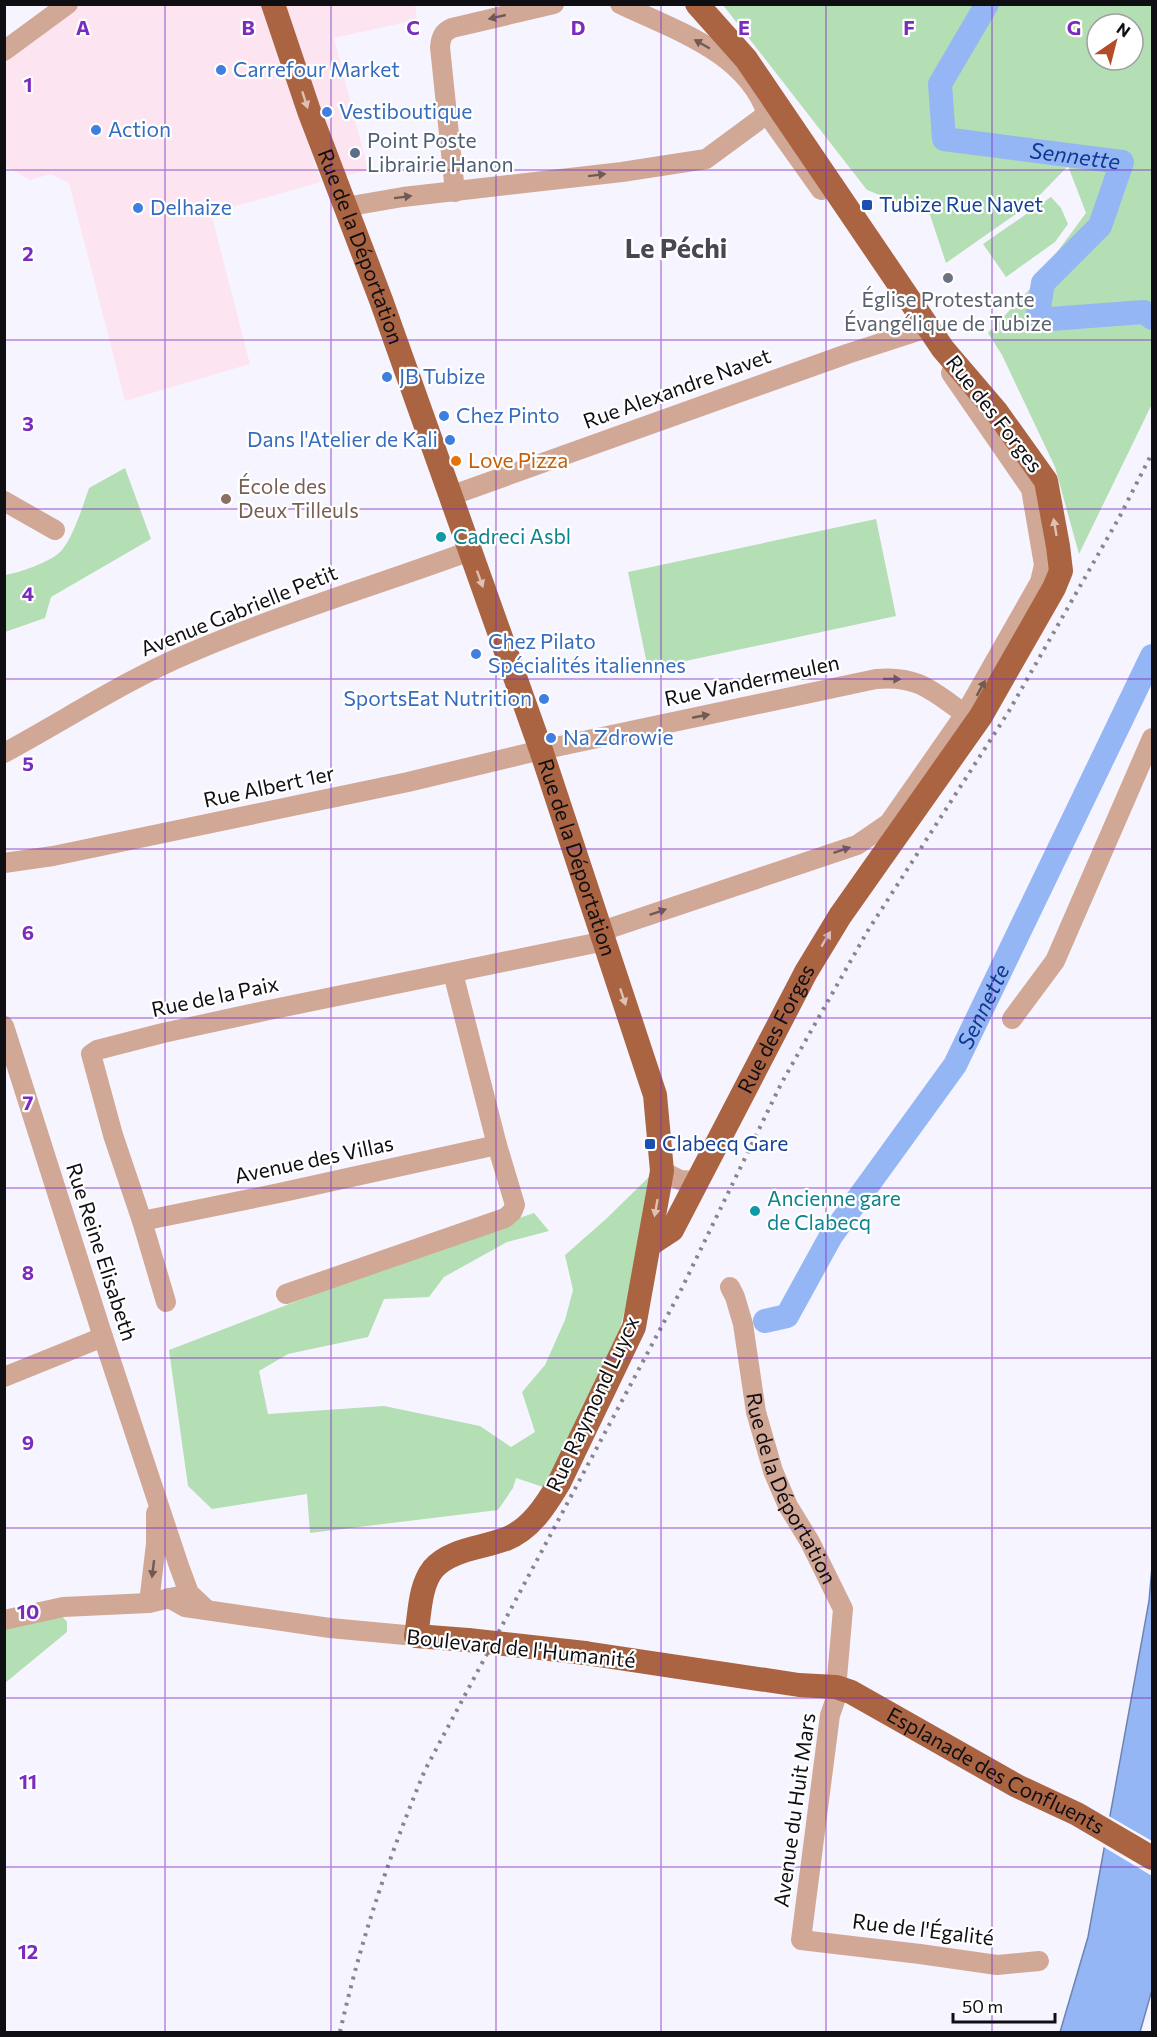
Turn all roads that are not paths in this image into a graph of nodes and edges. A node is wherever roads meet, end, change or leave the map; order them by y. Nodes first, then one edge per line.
1 (68, 4) edge
2 (273, 4) edge
3 (554, 4) edge
4 (620, 4) edge
5 (697, 4) edge
6 (4, 51) edge
7 (747, 70) junction
8 (767, 114) junction
9 (455, 192) junction
10 (345, 207) junction
11 (921, 330) junction
12 (450, 496) junction
13 (4, 501) edge
14 (55, 530) dead end
15 (470, 551) junction
16 (965, 714) junction
17 (1152, 738) edge
18 (541, 750) junction
19 (4, 753) edge
20 (889, 824) junction
21 (887, 850) junction
22 (4, 863) edge
23 (604, 936) junction
24 (453, 973) junction
25 (1012, 1019) dead end
26 (4, 1026) edge
27 (496, 1145) junction
28 (662, 1171) junction
29 (698, 1181) junction
30 (142, 1221) junction
31 (649, 1245) junction
32 (730, 1287) dead end
33 (286, 1294) dead end
34 (166, 1302) dead end
35 (103, 1338) junction
36 (4, 1377) edge
37 (156, 1492) junction
38 (189, 1593) junction
39 (169, 1598) junction
40 (149, 1603) junction
41 (206, 1610) junction
42 (4, 1620) edge
43 (416, 1636) junction
44 (836, 1687) junction
45 (1152, 1858) edge
46 (801, 1940) joint
47 (1039, 1960) dead end

1 - 6 street
2 -> 10 main road, Rue de la Déportation
3 -> 9 street
7 -> 4 street, Rue des Forges
5 - 7 main road, Rue des Forges
7 - 8 street, Rue des Forges
21 -> 7 main road, Rue des Forges
9 -> 8 street
8 - 11 street, Rue des Forges
10 -> 9 street
10 - 12 main road, Rue de la Déportation
11 - 12 street, Rue Alexandre Navet
16 -> 11 street, Rue des Forges
12 - 15 main road, Rue de la Déportation
13 - 14 street
15 -> 18 main road, Rue de la Déportation
15 - 19 street, Avenue Gabrielle Petit
18 -> 16 street, Rue Vandermeulen
16 - 20 street, Rue des Forges
17 - 25 street
18 - 22 street, Rue Albert 1er
18 - 23 main road, Rue de la Déportation
20 - 21 street
23 -> 20 street, Rue des Forges
29 -> 21 main road, Rue des Forges
23 - 24 street, Rue de la Paix
23 -> 28 main road, Rue de la Déportation
24 - 27 street
24 - 30 street, Rue de la Paix
26 - 35 street, Rue Reine Elisabeth
27 - 30 street, Avenue des Villas
27 - 33 street
28 - 29 street
28 -> 31 main road, Rue Raymond Luycx
29 - 31 main road, Rue des Forges
30 - 34 street, Rue de la Paix
31 - 43 main road, Rue Raymond Luycx
32 - 44 street, Rue de la Déportation
35 - 36 street
35 - 37 street, Rue Reine Elisabeth
37 - 38 street, Rue Reine Elisabeth
37 -> 40 street, Rue Reine Elisabeth
38 - 39 street
38 - 41 street
39 - 40 street
39 - 41 street, Boulevard de l'Humanité
40 - 42 street
41 - 43 street, Boulevard de l'Humanité
43 - 44 main road, Boulevard de l'Humanité, bridge
44 - 45 main road, Esplanade des Confluents
44 - 46 street, Avenue du Huit Mars
46 - 47 street, Rue de l'Égalité

